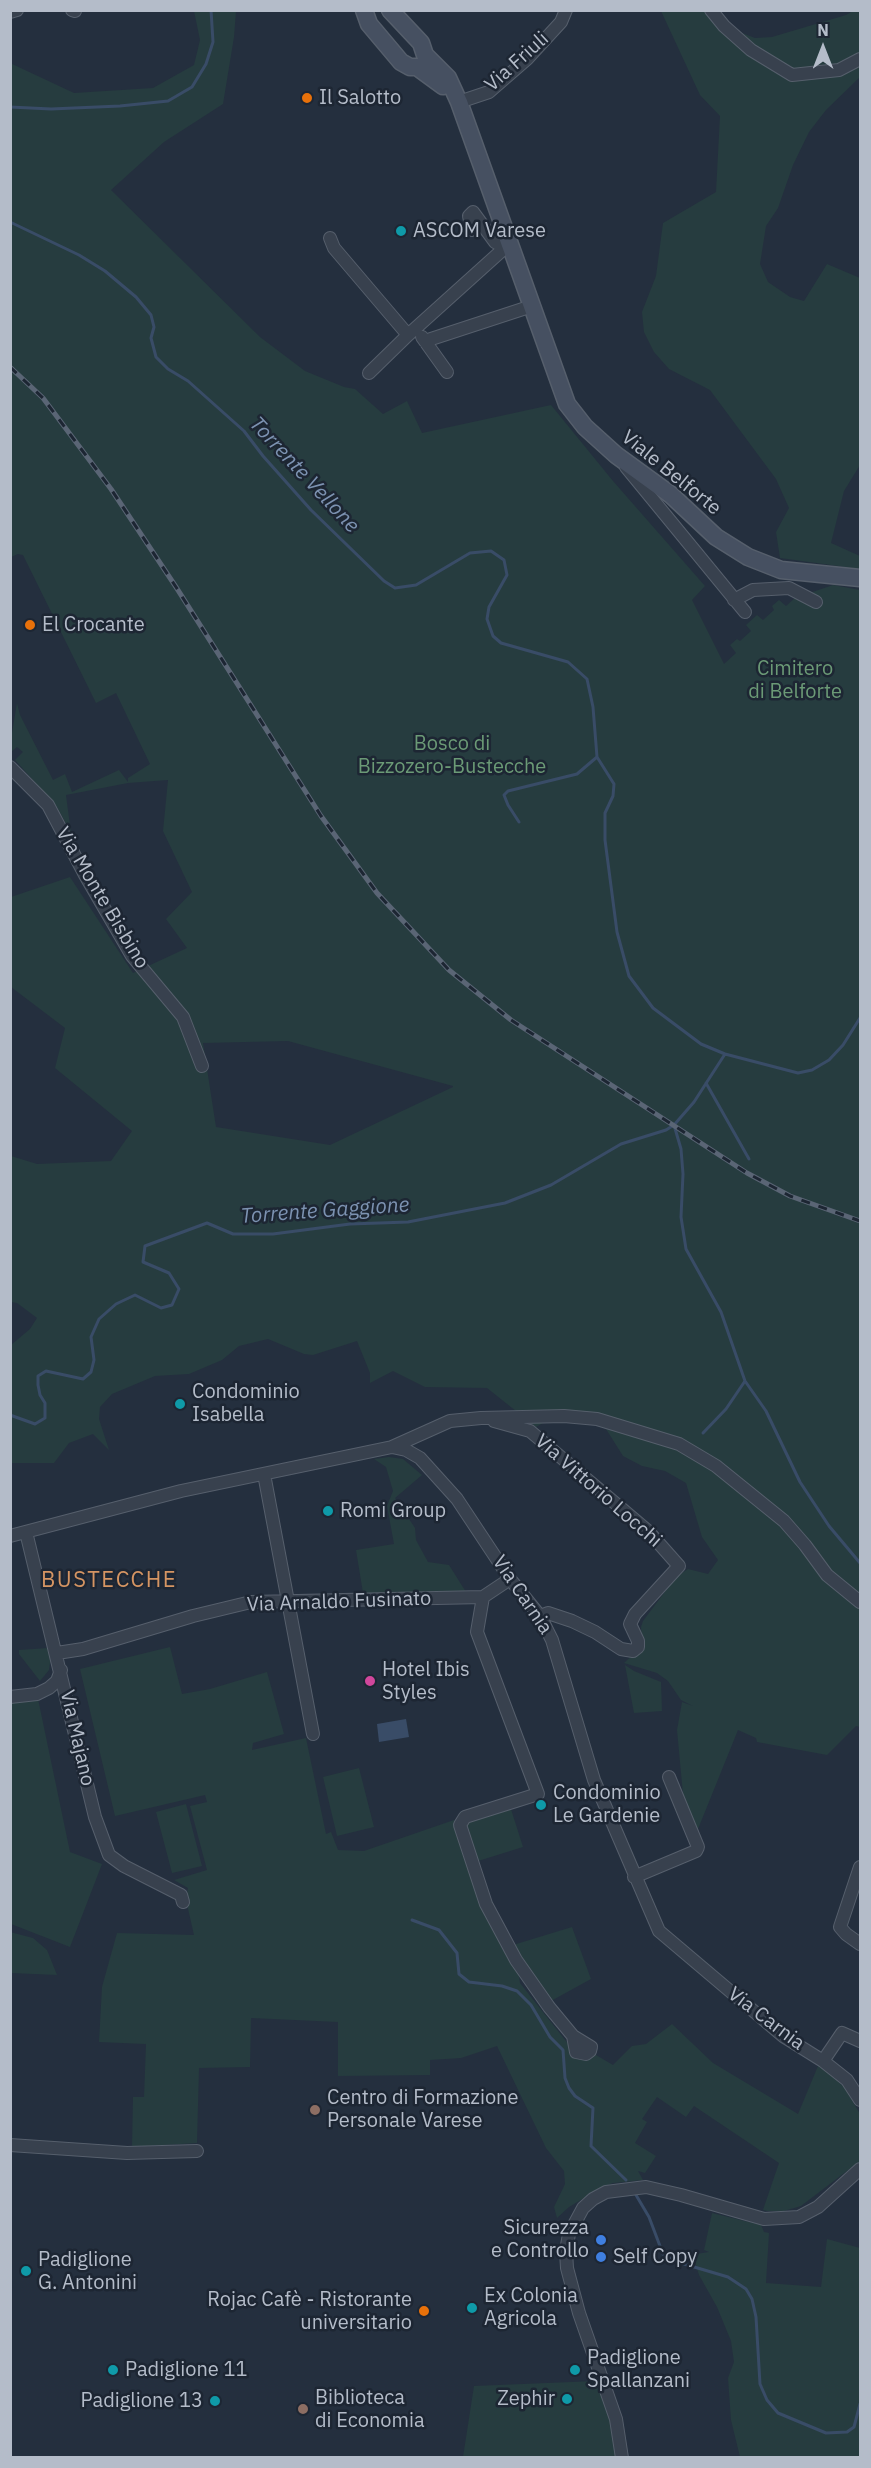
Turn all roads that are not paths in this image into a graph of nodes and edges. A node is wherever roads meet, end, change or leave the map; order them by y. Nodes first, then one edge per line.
1 (17, 10) edge
2 (364, 10) edge
3 (390, 10) edge
4 (566, 10) edge
5 (711, 10) edge
6 (10, 12) edge
7 (861, 59) edge
8 (421, 61) junction
9 (459, 102) junction
10 (472, 230) dead end
11 (330, 238) dead end
12 (507, 246) junction
13 (532, 306) junction
14 (412, 332) junction
15 (425, 341) junction
16 (447, 372) dead end
17 (369, 373) dead end
18 (616, 455) junction
19 (861, 578) edge
20 (734, 600) junction
21 (816, 602) dead end
22 (745, 612) dead end
23 (10, 767) edge
24 (202, 1066) dead end
25 (481, 1418) junction
26 (392, 1447) junction
27 (264, 1474) junction
28 (26, 1532) junction
29 (10, 1536) edge
30 (510, 1579) junction
31 (483, 1597) junction
32 (288, 1600) junction
33 (861, 1602) edge
34 (540, 1616) junction
35 (57, 1653) junction
36 (61, 1670) junction
37 (10, 1697) edge
38 (313, 1734) dead end
39 (669, 1777) dead end
40 (861, 1867) edge
41 (634, 1877) junction
42 (183, 1902) dead end
43 (861, 1944) edge
44 (573, 2036) dead end
45 (861, 2041) edge
46 (822, 2061) junction
47 (861, 2100) edge
48 (10, 2145) edge
49 (197, 2151) dead end
50 (861, 2169) edge
51 (855, 2179) edge
52 (622, 2457) edge

1 - 6 street
2 - 8 main road, Viale Belforte
3 - 8 main road, Viale Belforte
4 - 9 street, Via Friuli
5 - 7 street
8 - 9 main road, Viale Belforte
9 - 12 main road, Viale Belforte
10 - 12 street
11 - 14 street
12 - 13 main road, Viale Belforte
12 - 14 street
13 - 15 street
13 - 18 main road, Viale Belforte
14 - 15 street
14 - 17 street
15 - 16 street
18 - 19 main road, Viale Belforte
18 - 20 street
20 - 21 street
20 - 22 street
23 - 24 street, Via Monte Bisbino
25 - 26 street
25 - 33 street
25 - 34 street, Via Vittorio Locchi
26 - 27 street
26 - 30 street, Via Carnia
27 - 28 street
27 - 32 street
28 - 29 street
28 - 35 street, Via Majano
30 - 31 street
30 - 34 street, Via Carnia
31 - 32 street, Via Arnaldo Fusinato
31 - 44 street
32 - 35 street, Via Arnaldo Fusinato
32 - 38 street
34 - 41 street, Via Carnia
35 - 36 street, Via Majano
36 - 37 street
36 - 42 street, Via Majano
39 - 41 street
40 - 43 street
41 - 46 street, Via Carnia
45 - 46 street
46 - 47 street, Via Carnia
48 - 49 street
50 - 51 street
51 - 52 street

